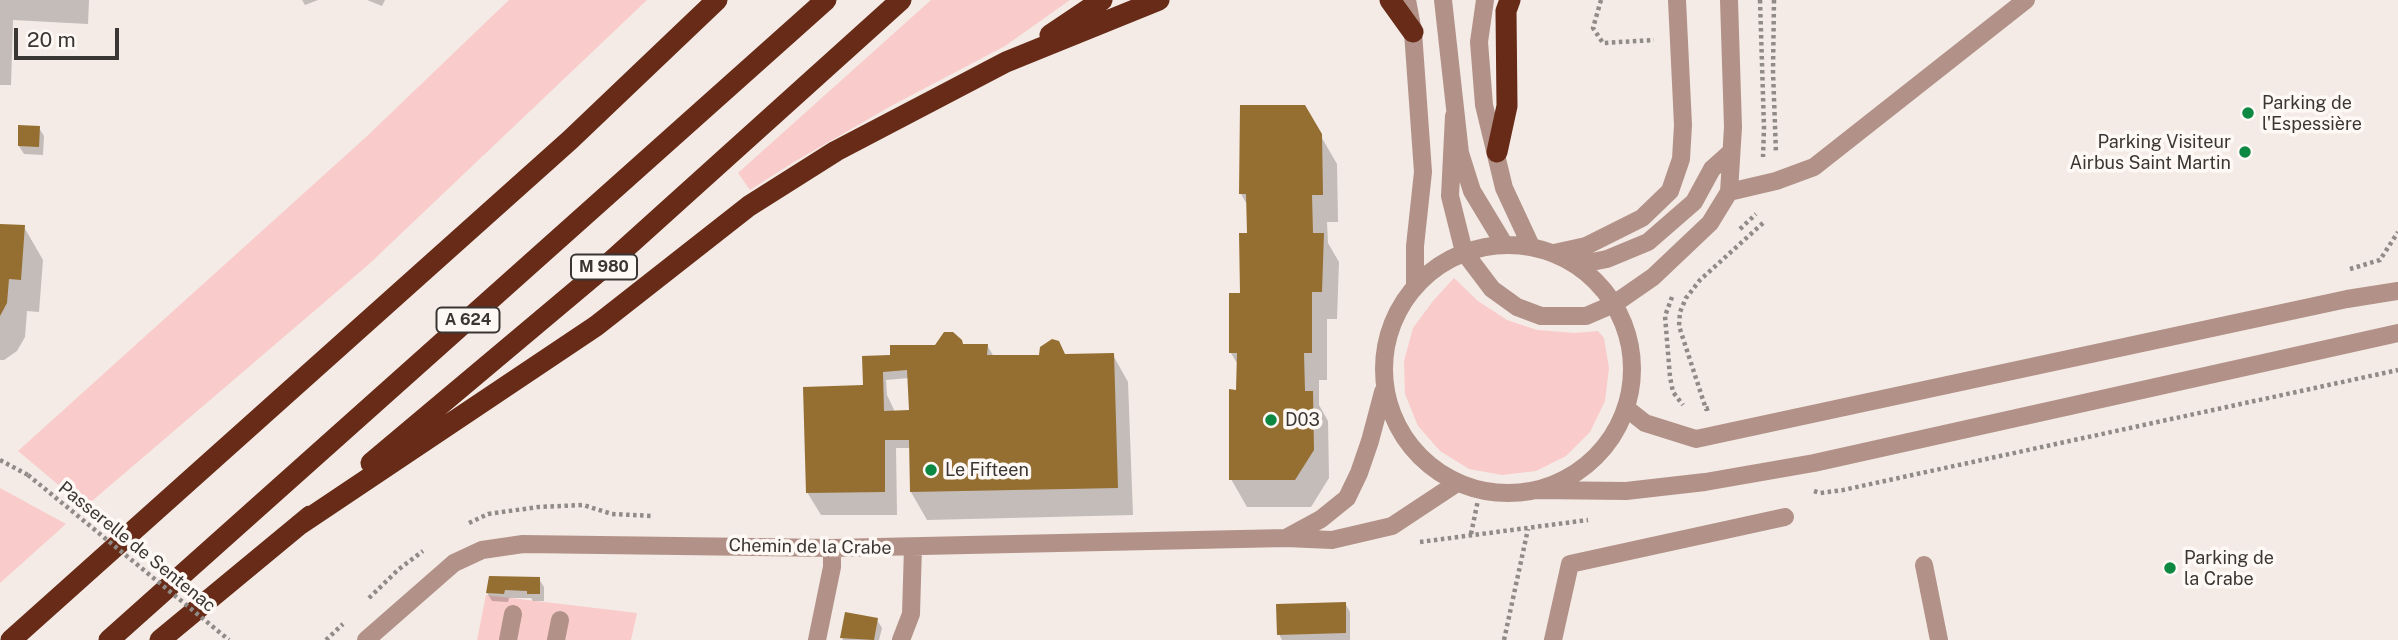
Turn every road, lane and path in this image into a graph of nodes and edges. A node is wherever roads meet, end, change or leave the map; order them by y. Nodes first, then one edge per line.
1 (717, 0) edge
2 (826, 0) edge
3 (901, 0) edge
4 (1102, 0) edge
5 (1159, 0) edge
6 (1390, 0) edge
7 (1407, 0) edge
8 (1443, 0) edge
9 (1485, 0) edge
10 (1510, 0) edge
11 (1601, 0) edge
12 (1677, 0) edge
13 (1729, 0) edge
14 (2026, 0) edge
15 (1413, 32) junction
16 (1662, 40) dead end
17 (1006, 62) junction
18 (1454, 116) junction
19 (1497, 152) junction
20 (1731, 152) junction
21 (1729, 192) junction
22 (1763, 223) dead end
23 (1504, 244) junction
24 (1531, 246) junction
25 (1464, 252) junction
26 (1554, 253) junction
27 (1576, 265) junction
28 (1416, 284) junction
29 (2398, 290) edge
30 (1614, 304) junction
31 (2398, 333) edge
32 (2370, 368) dead end
33 (2398, 370) edge
34 (2371, 375) junction
35 (1384, 388) junction
36 (1626, 408) junction
37 (1706, 409) dead end
38 (0, 460) edge
39 (1457, 483) junction
40 (1480, 490) junction
41 (1536, 490) junction
42 (1811, 490) dead end
43 (1785, 517) dead end
44 (299, 525) junction
45 (1528, 529) dead end
46 (1471, 534) dead end
47 (1286, 538) junction
48 (914, 547) junction
49 (832, 548) junction
50 (1924, 565) dead end
51 (513, 614) dead end
52 (560, 620) dead end
53 (11, 640) edge
54 (109, 640) edge
55 (160, 640) edge
56 (229, 640) edge
57 (366, 640) edge
58 (508, 640) edge
59 (556, 640) edge
60 (817, 640) edge
61 (901, 640) edge
62 (1504, 640) edge
63 (1553, 640) edge
64 (1939, 640) edge

1 - 53 highway
2 - 54 highway, A 624
3 - 44 highway, M 980
4 - 17 highway
5 - 17 highway
6 - 15 highway
7 - 15 street
8 - 18 street
9 - 19 street
10 - 19 highway
11 - 16 path
12 - 26 street
13 - 20 street
14 - 21 street
15 - 28 street
17 - 44 highway
18 - 23 street
18 - 25 street
19 - 24 street
20 - 21 street
20 - 27 street
21 - 30 street
22 - 37 path
23 - 24 street
23 - 25 street
24 - 26 street
25 - 28 street
25 - 30 street
26 - 27 street
27 - 30 street
28 - 35 street
29 - 36 street
30 - 36 street
31 - 41 street
32 - 34 path
33 - 34 path
34 - 42 path
35 - 39 street
35 - 47 street, Chemin de la Crabe
36 - 41 street
38 - 56 path, Passerelle de Sentenac, bridge
39 - 40 street
39 - 47 street, Chemin de la Crabe
40 - 41 street
40 - 46 path
43 - 63 street
44 - 55 highway, M 980
45 - 62 path
47 - 48 street, Chemin de la Crabe
48 - 49 street, Chemin de la Crabe
48 - 61 street
49 - 57 street, Chemin de la Crabe
49 - 60 street
50 - 64 street
51 - 58 street
52 - 59 street

